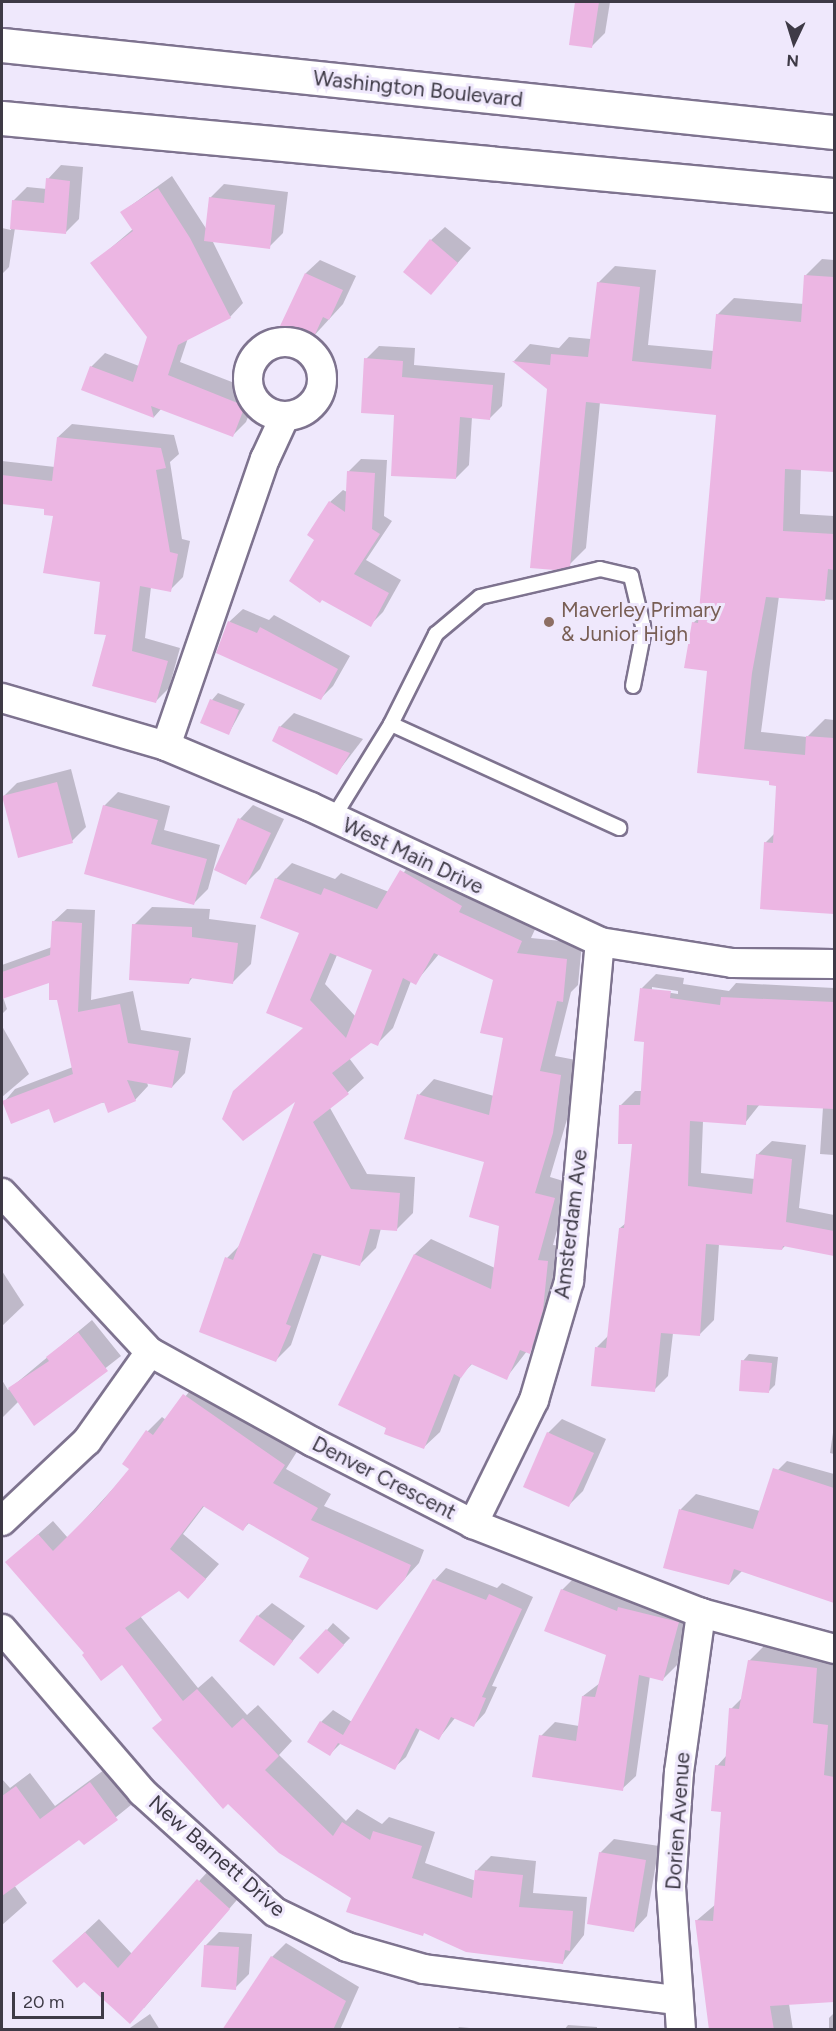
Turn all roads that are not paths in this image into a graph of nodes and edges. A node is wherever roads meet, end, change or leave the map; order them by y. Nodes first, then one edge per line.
1 (2, 45) edge
2 (2, 118) edge
3 (834, 132) edge
4 (834, 195) edge
5 (284, 418) dead end
6 (633, 686) dead end
7 (2, 698) edge
8 (392, 724) junction
9 (166, 746) junction
10 (333, 818) junction
11 (619, 828) dead end
12 (600, 942) junction
13 (834, 964) edge
14 (2, 1193) edge
15 (150, 1352) junction
16 (2, 1521) edge
17 (473, 1524) junction
18 (701, 1613) junction
19 (2, 1629) edge
20 (834, 1649) edge
21 (677, 2000) junction
22 (681, 2030) edge

1 - 3 highway, Washington Boulevard
2 - 4 highway
5 - 9 street
6 - 8 lane
7 - 9 street, West Main Drive
8 - 10 lane
8 - 11 lane
9 - 10 street, West Main Drive
10 - 12 street, West Main Drive
12 - 13 street, West Main Drive
12 - 17 street, Amsterdam Ave
14 - 15 street, Denver Crescent
15 - 16 street
15 - 17 street, Denver Crescent
17 - 18 street, Denver Crescent
18 - 20 street, Denver Crescent
18 - 21 street, Dorien Avenue
19 - 21 street, New Barnett Drive
21 - 22 street, Dorien Avenue

